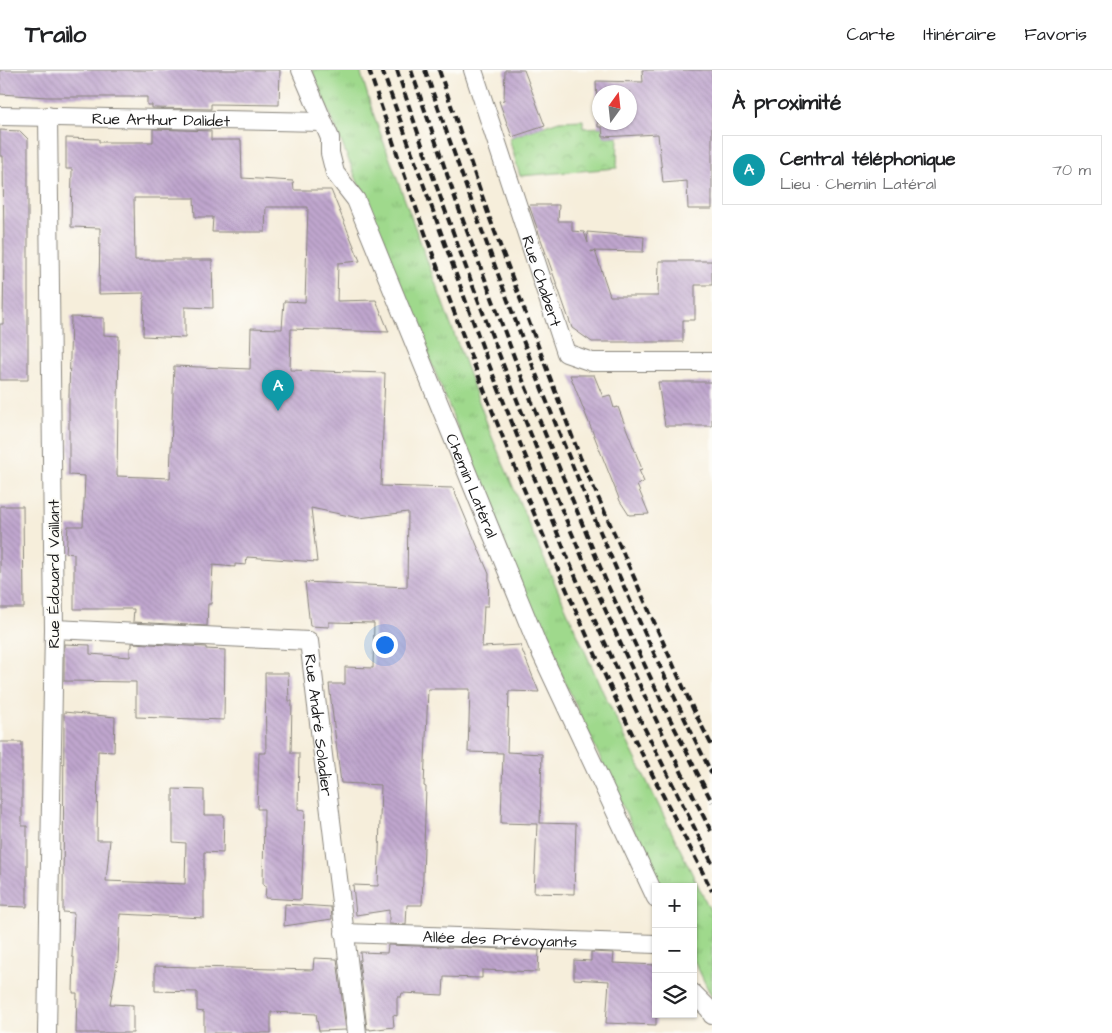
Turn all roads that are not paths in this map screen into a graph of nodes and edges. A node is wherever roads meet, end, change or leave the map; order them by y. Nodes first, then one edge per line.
1 (301, 70) edge
2 (473, 70) edge
3 (0, 116) edge
4 (48, 116) junction
5 (323, 122) junction
6 (712, 362) edge
7 (54, 629) junction
8 (652, 889) edge
9 (344, 933) junction
10 (652, 944) edge
11 (697, 997) edge
12 (712, 1015) edge
13 (47, 1033) edge
14 (357, 1033) edge

1 - 5 street, Chemin Latéral
2 - 6 street, Rue Chabert
3 - 4 street, Rue Arthur Dalidet
4 - 5 street, Rue Arthur Dalidet
4 - 7 street, Rue Édouard Vaillant
5 - 8 street, Chemin Latéral
7 - 9 street, Rue André Soladier
7 - 13 street, Rue Édouard Vaillant
9 - 10 street, Allée des Prévoyants
9 - 14 street, Rue André Soladier
11 - 12 street

